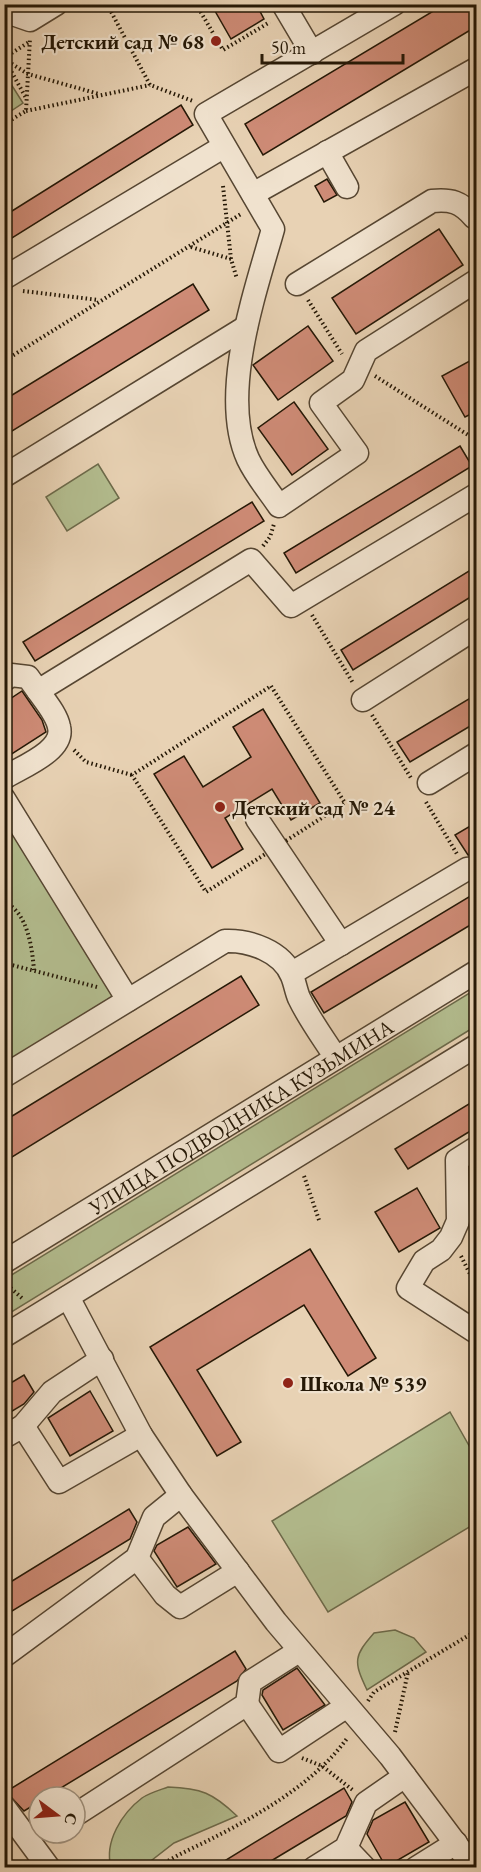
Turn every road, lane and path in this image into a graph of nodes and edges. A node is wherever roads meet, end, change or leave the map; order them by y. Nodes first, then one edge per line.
1 (56, 4) edge
2 (107, 4) edge
3 (196, 4) edge
4 (394, 4) edge
5 (285, 8) edge
6 (4, 11) edge
7 (30, 30) junction
8 (312, 52) junction
9 (4, 58) edge
10 (477, 69) edge
11 (28, 74) junction
12 (150, 85) junction
13 (99, 94) junction
14 (27, 98) junction
15 (26, 111) junction
16 (206, 114) junction
17 (4, 124) edge
18 (223, 147) junction
19 (327, 152) junction
20 (222, 177) dead end
21 (347, 187) dead end
22 (250, 202) junction
23 (476, 221) edge
24 (228, 222) junction
25 (190, 247) junction
26 (477, 281) edge
27 (10, 284) edge
28 (297, 284) joint
29 (100, 300) junction
30 (246, 327) junction
31 (4, 365) edge
32 (360, 367) junction
33 (477, 440) edge
34 (4, 476) edge
35 (477, 495) edge
36 (279, 506) junction
37 (251, 560) junction
38 (303, 598) junction
39 (477, 628) edge
40 (4, 680) edge
41 (38, 691) junction
42 (363, 700) junction
43 (477, 754) edge
44 (86, 762) dead end
45 (132, 775) junction
46 (4, 778) edge
47 (421, 787) junction
48 (4, 799) edge
49 (258, 819) dead end
50 (275, 848) junction
51 (472, 869) edge
52 (4, 902) edge
53 (341, 944) junction
54 (4, 963) edge
55 (34, 970) junction
56 (477, 972) edge
57 (292, 974) junction
58 (127, 998) junction
59 (477, 1046) edge
60 (336, 1058) junction
61 (4, 1076) edge
62 (477, 1148) edge
63 (304, 1176) dead end
64 (319, 1220) dead end
65 (451, 1237) junction
66 (4, 1262) edge
67 (4, 1282) edge
68 (477, 1286) edge
69 (68, 1297) junction
70 (27, 1302) dead end
71 (477, 1332) edge
72 (4, 1336) edge
73 (102, 1359) junction
74 (14, 1431) edge
75 (141, 1435) junction
76 (181, 1495) junction
77 (137, 1558) junction
78 (238, 1571) junction
79 (477, 1631) edge
80 (299, 1651) junction
81 (4, 1656) edge
82 (408, 1671) junction
83 (247, 1704) junction
84 (353, 1712) junction
85 (279, 1751) junction
86 (390, 1756) junction
87 (322, 1766) junction
88 (405, 1776) junction
89 (366, 1803) junction
90 (4, 1807) edge
91 (87, 1807) edge
92 (27, 1827) edge
93 (456, 1843) junction
94 (37, 1845) edge
95 (41, 1845) edge
96 (346, 1848) junction
97 (30, 1868) edge
98 (49, 1868) edge
99 (157, 1868) edge
100 (315, 1868) edge
101 (365, 1868) edge
102 (416, 1868) edge
103 (474, 1868) edge

1 - 7 street
2 - 12 path
3 - 5 path
4 - 8 street
5 - 8 street
6 - 7 street
7 - 9 path
7 - 11 path
8 - 16 street
9 - 11 path
9 - 14 path
10 - 19 street
11 - 13 path
11 - 14 path
12 - 13 path
12 - 16 path
13 - 15 path
14 - 15 path
15 - 17 path
16 - 18 street
18 - 22 street
18 - 27 street
19 - 21 street
19 - 22 street
20 - 24 path
22 - 24 path
22 - 30 street
23 - 28 street
24 - 25 path
24 - 25 path
25 - 29 path
26 - 32 street
27 - 29 path
28 - 32 path
29 - 31 path
30 - 34 street
30 - 36 street
32 - 33 path
32 - 36 street
35 - 38 street
36 - 37 path
37 - 38 street
37 - 41 street
38 - 42 path
39 - 42 street
40 - 41 street
41 - 46 street
42 - 47 path
43 - 47 street
44 - 45 path
45 - 50 path
45 - 50 path
47 - 51 path
48 - 58 street
49 - 50 street
50 - 53 street
51 - 53 street
52 - 55 path
53 - 57 street
54 - 55 path
55 - 58 path
56 - 60 street, УЛИЦА ПОДВОДНИКА КУЗЬМИНА
57 - 58 street
57 - 60 street
58 - 61 street
59 - 69 street
60 - 66 street, УЛИЦА ПОДВОДНИКА КУЗЬМИНА
62 - 65 street
63 - 64 path
65 - 68 path
65 - 71 street
67 - 70 path
69 - 72 street
69 - 73 street
73 - 74 street
73 - 75 street
74 - 75 street
75 - 76 street
76 - 77 street
76 - 78 street
77 - 78 street
77 - 81 street
78 - 80 street
79 - 82 path
80 - 83 street
80 - 84 street
82 - 84 path
82 - 86 path
83 - 85 street
83 - 91 street
84 - 85 street
84 - 86 street
84 - 87 path
85 - 87 path
86 - 88 street
87 - 89 path
87 - 99 path
88 - 89 street
88 - 93 street
89 - 96 street
90 - 92 street
93 - 102 street
93 - 103 street
94 - 97 street
95 - 98 street
96 - 100 street
96 - 101 street

